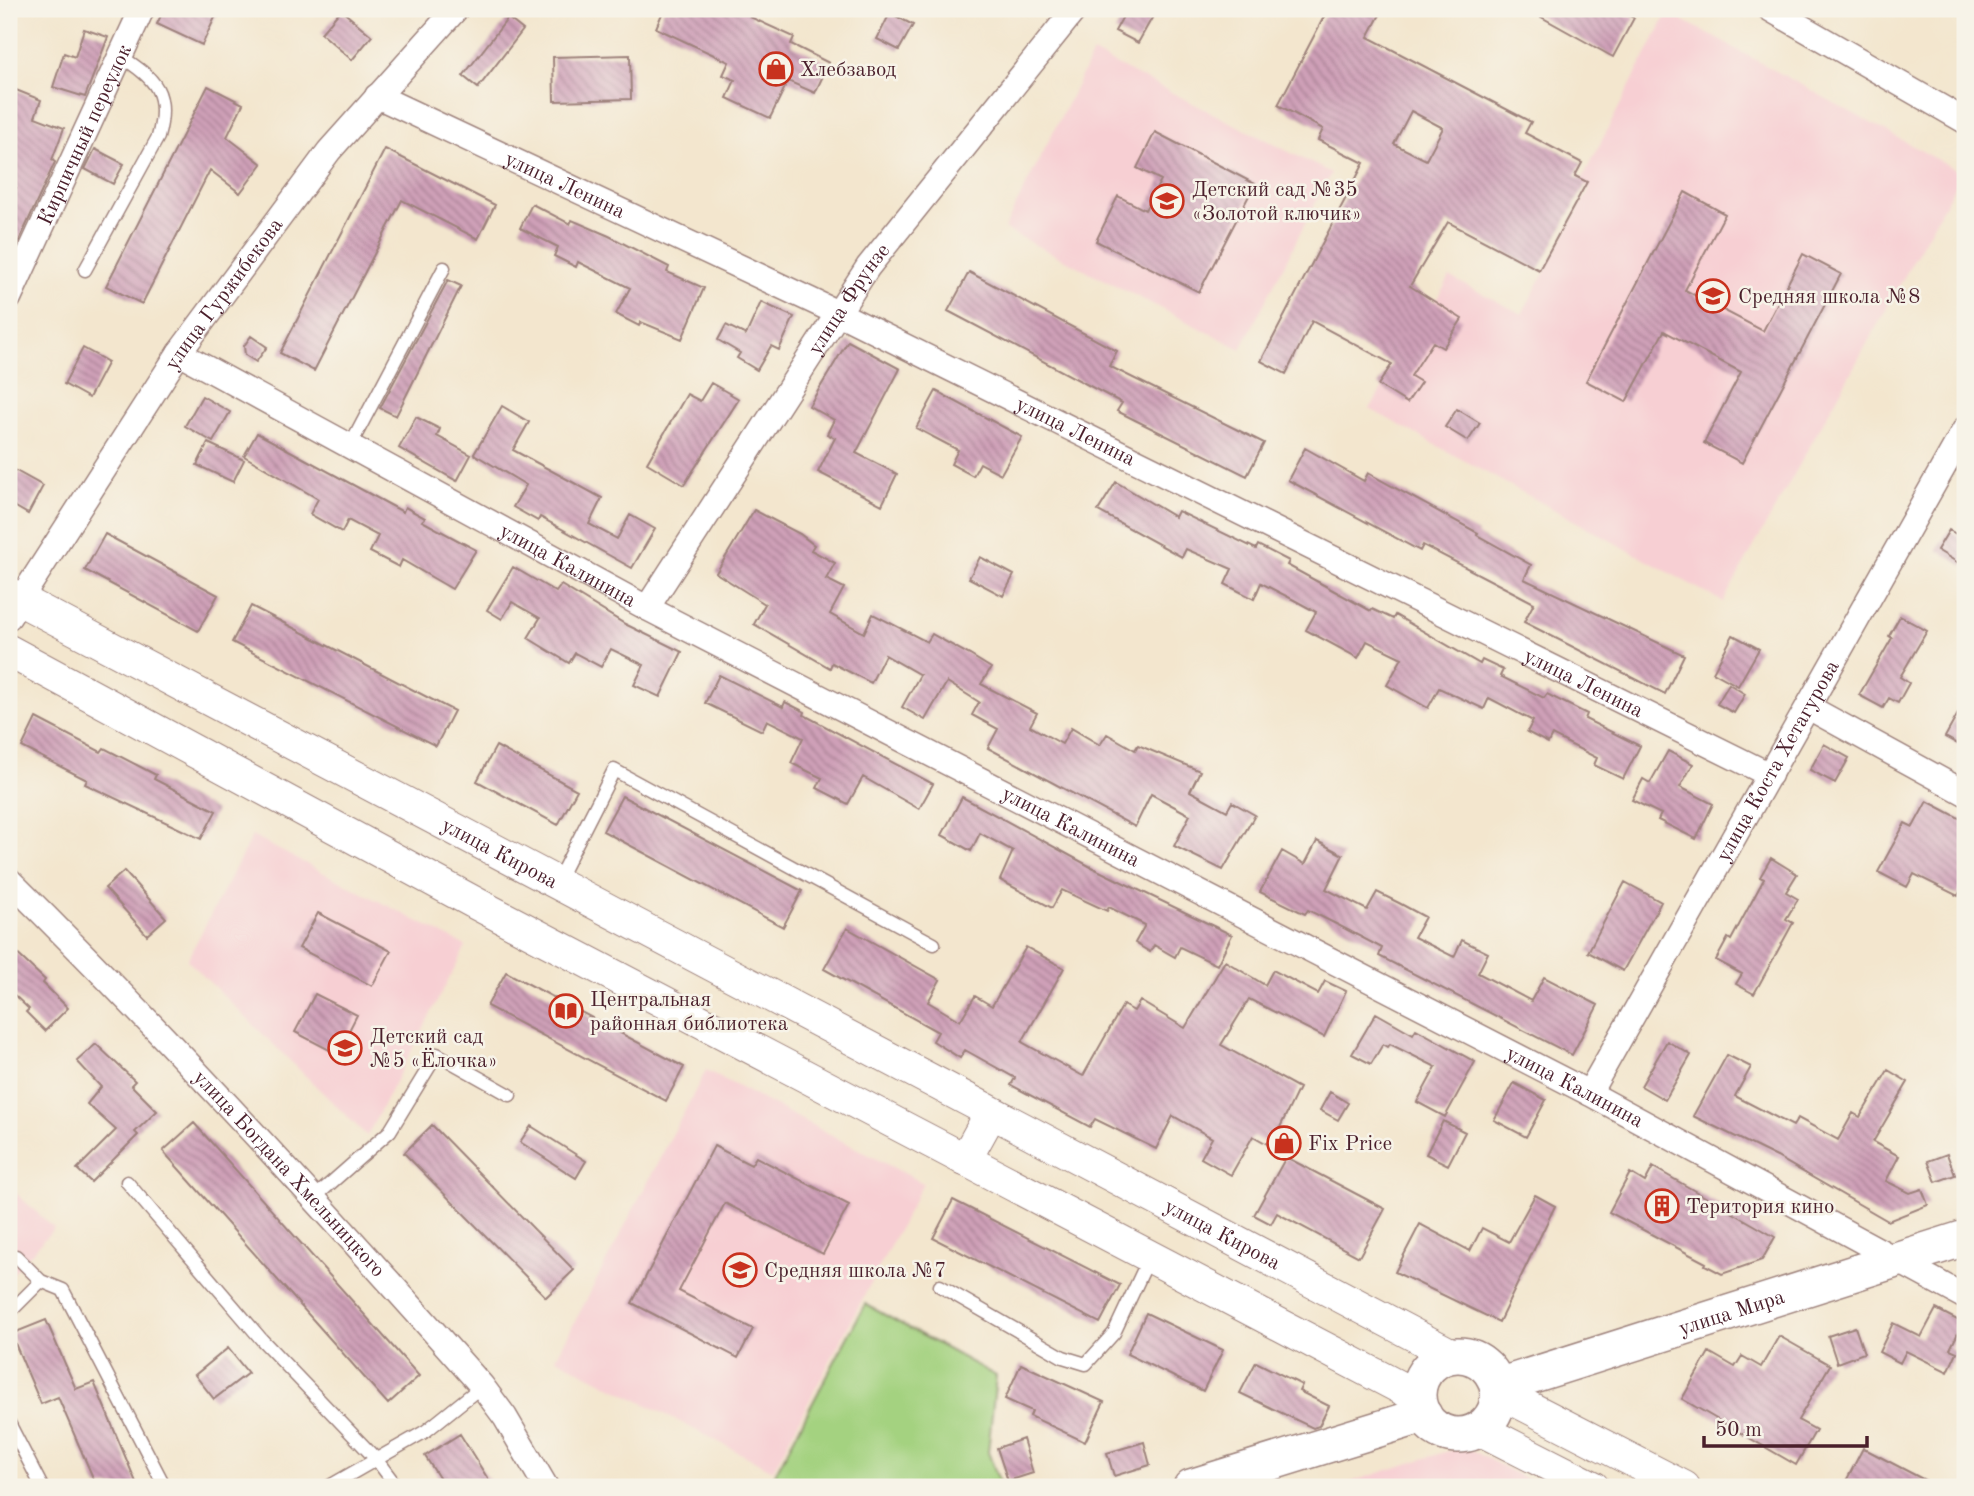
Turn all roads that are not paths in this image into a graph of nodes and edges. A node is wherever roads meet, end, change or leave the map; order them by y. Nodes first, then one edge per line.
1 (142, 9) edge
2 (456, 9) edge
3 (1075, 9) edge
4 (1770, 9) edge
5 (120, 56) junction
6 (377, 96) junction
7 (1965, 121) edge
8 (444, 268) dead end
9 (85, 270) dead end
10 (9, 298) edge
11 (840, 314) junction
12 (179, 352) junction
13 (1965, 429) edge
14 (350, 446) junction
15 (13, 604) edge
16 (647, 608) junction
17 (9, 651) edge
18 (1808, 707) junction
19 (1770, 775) junction
20 (1965, 793) edge
21 (9, 880) edge
22 (556, 883) junction
23 (934, 944) dead end
24 (1589, 1093) junction
25 (510, 1095) dead end
26 (991, 1113) junction
27 (965, 1160) junction
28 (127, 1182) dead end
29 (315, 1197) junction
30 (1965, 1238) edge
31 (16, 1255) dead end
32 (1150, 1256) junction
33 (1895, 1259) junction
34 (41, 1281) junction
35 (940, 1286) dead end
36 (1965, 1297) edge
37 (9, 1313) edge
38 (1452, 1355) junction
39 (482, 1386) junction
40 (1498, 1389) junction
41 (1421, 1406) junction
42 (9, 1423) edge
43 (1479, 1429) junction
44 (376, 1460) junction
45 (43, 1487) edge
46 (165, 1487) edge
47 (328, 1487) edge
48 (397, 1487) edge
49 (546, 1487) edge
50 (1191, 1487) edge
51 (1593, 1487) edge
52 (1684, 1487) edge

1 - 5 street, Кирпичный переулок
2 - 6 street, улица Гуржибекова
3 - 11 street, улица Фрунзе
4 - 7 street
5 - 9 lane
5 - 10 street, Кирпичный переулок
6 - 11 street, улица Ленина
6 - 12 street, улица Гуржибекова
8 - 14 lane
11 - 16 street, улица Фрунзе
11 - 19 street, улица Ленина
12 - 14 street, улица Калинина
12 - 15 street, улица Гуржибекова
13 - 18 street, улица Коста Хетагурова
14 - 16 street, улица Калинина
15 - 22 street, улица Кирова
16 - 24 street, улица Калинина
17 - 27 street
18 - 19 street, улица Коста Хетагурова
18 - 20 street
19 - 24 street, улица Коста Хетагурова
21 - 29 street, улица Богдана Хмельницкого
22 - 23 lane
22 - 26 street, улица Кирова
24 - 33 street, улица Калинина
25 - 29 lane
26 - 27 street
26 - 38 street, улица Кирова
27 - 32 street
28 - 44 lane
29 - 39 street, улица Богдана Хмельницкого
30 - 33 main road, улица Мира
31 - 34 lane
32 - 35 lane
32 - 41 street
33 - 36 street, улица Калинина
33 - 40 main road, улица Мира
34 - 37 lane
34 - 46 lane
38 - 40 main road, улица Кирова
38 - 41 main road
39 - 44 lane
39 - 49 street, улица Богдана Хмельницкого
40 - 43 main road
40 - 52 street, улица Кирова
41 - 43 main road
41 - 50 main road
42 - 45 lane
43 - 51 street
44 - 47 lane
44 - 48 lane

